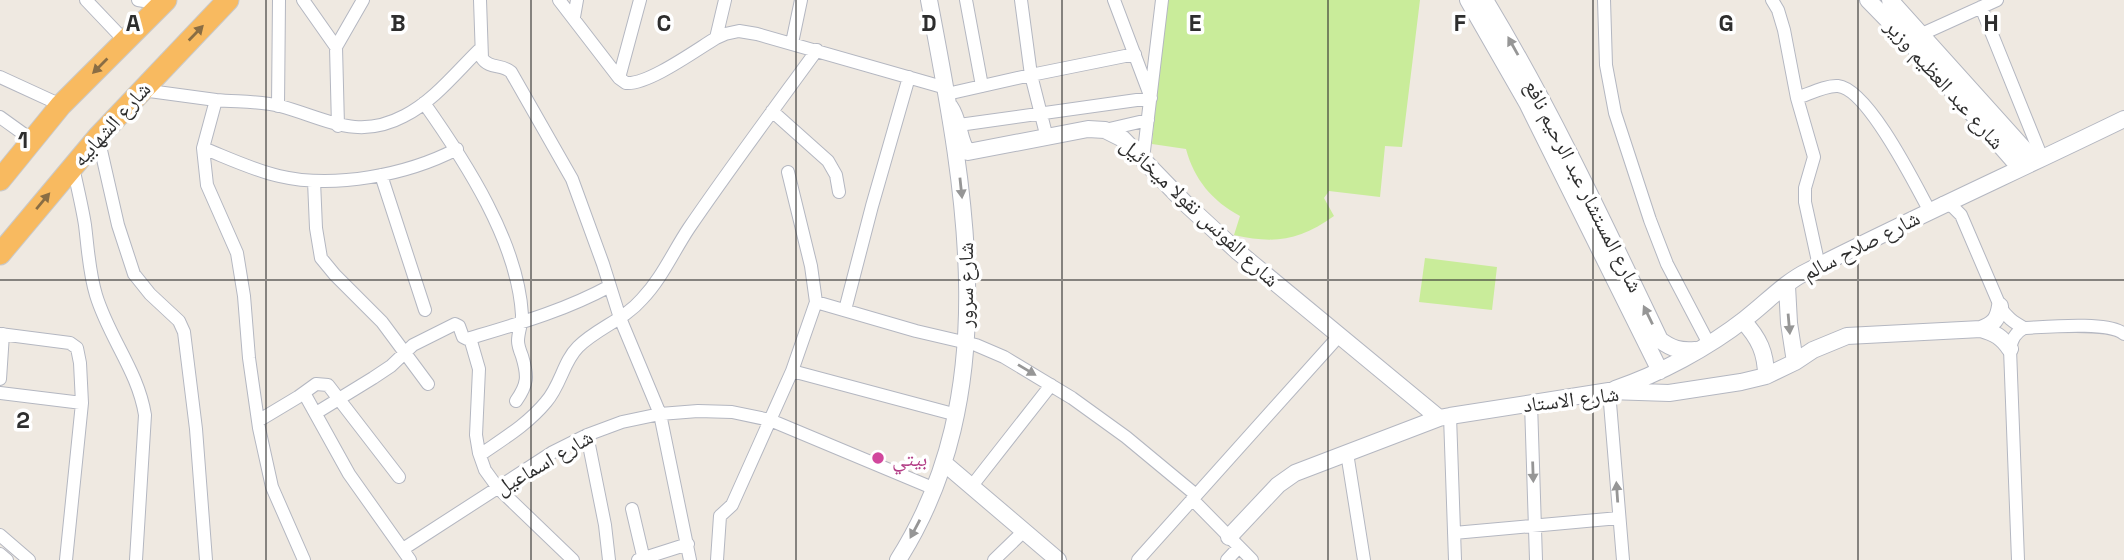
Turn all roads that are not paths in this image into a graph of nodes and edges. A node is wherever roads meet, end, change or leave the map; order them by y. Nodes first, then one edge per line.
1 (86, 0) edge
2 (138, 0) edge
3 (229, 0) edge
4 (279, 0) edge
5 (303, 0) edge
6 (363, 0) edge
7 (480, 0) edge
8 (559, 0) edge
9 (578, 0) edge
10 (640, 0) edge
11 (725, 0) edge
12 (801, 0) edge
13 (929, 0) edge
14 (966, 0) edge
15 (1021, 0) edge
16 (1114, 0) edge
17 (1162, 0) edge
18 (1468, 0) edge
19 (1604, 0) edge
20 (1772, 0) edge
21 (1868, 0) edge
22 (1890, 0) edge
23 (1997, 0) edge
24 (1489, 1) edge
25 (164, 2) edge
26 (1981, 7) junction
27 (574, 17) junction
28 (1922, 34) junction
29 (716, 38) junction
30 (125, 41) junction
31 (792, 43) junction
32 (336, 47) junction
33 (481, 48) junction
34 (817, 50) junction
35 (1135, 54) junction
36 (1031, 75) junction
37 (0, 77) edge
38 (909, 77) junction
39 (619, 78) junction
40 (982, 86) junction
41 (142, 90) junction
42 (948, 97) junction
43 (1151, 98) junction
44 (1797, 98) junction
45 (216, 100) junction
46 (424, 103) junction
47 (61, 105) junction
48 (278, 106) junction
49 (0, 110) edge
50 (772, 111) junction
51 (1039, 113) junction
52 (0, 117) edge
53 (2124, 119) edge
54 (1148, 120) junction
55 (338, 125) junction
56 (1105, 130) junction
57 (959, 135) junction
58 (98, 137) junction
59 (1046, 138) junction
60 (32, 140) junction
61 (203, 148) junction
62 (457, 149) junction
63 (1143, 159) junction
64 (2033, 163) junction
65 (72, 166) junction
66 (3, 168) edge
67 (788, 172) dead end
68 (381, 175) junction
69 (314, 181) junction
70 (1970, 191) junction
71 (839, 192) dead end
72 (1936, 207) junction
73 (1966, 224) junction
74 (0, 254) edge
75 (1819, 266) junction
76 (610, 286) junction
77 (1787, 286) junction
78 (816, 302) junction
79 (2000, 306) junction
80 (425, 310) dead end
81 (845, 310) junction
82 (620, 318) junction
83 (1743, 321) junction
84 (522, 323) junction
85 (2024, 327) junction
86 (1982, 329) junction
87 (1, 334) edge
88 (2124, 334) edge
89 (1338, 337) junction
90 (470, 338) junction
91 (965, 342) junction
92 (1703, 347) junction
93 (2010, 349) junction
94 (405, 353) junction
95 (1795, 362) junction
96 (1660, 371) junction
97 (792, 372) junction
98 (1766, 376) junction
99 (0, 379) edge
100 (428, 384) dead end
101 (1051, 385) junction
102 (1609, 391) junction
103 (0, 393) edge
104 (304, 393) junction
105 (339, 398) junction
106 (516, 401) dead end
107 (82, 402) junction
108 (1531, 404) junction
109 (316, 413) junction
110 (660, 414) junction
111 (957, 415) junction
112 (1444, 417) junction
113 (770, 419) junction
114 (258, 421) junction
115 (587, 435) junction
116 (1347, 453) junction
117 (480, 455) junction
118 (944, 463) junction
119 (399, 477) dead end
120 (971, 487) junction
121 (498, 488) junction
122 (935, 489) junction
123 (1194, 497) junction
124 (632, 509) dead end
125 (1619, 519) junction
126 (1535, 525) junction
127 (1023, 532) junction
128 (1454, 533) junction
129 (0, 535) edge
130 (1234, 542) junction
131 (688, 544) junction
132 (0, 554) edge
133 (406, 554) edge
134 (1144, 558) edge
135 (642, 559) edge
136 (7, 560) edge
137 (29, 560) edge
138 (66, 560) edge
139 (136, 560) edge
140 (206, 560) edge
141 (304, 560) edge
142 (573, 560) edge
143 (609, 560) edge
144 (690, 560) edge
145 (717, 560) edge
146 (898, 560) edge
147 (995, 560) edge
148 (1058, 560) edge
149 (1227, 560) edge
150 (1252, 560) edge
151 (1364, 560) edge
152 (1455, 560) edge
153 (1536, 560) edge
154 (1623, 560) edge
155 (2018, 560) edge

1 - 30 street
2 - 25 street
41 -> 3 highway, شارع الشهابيه
4 - 48 street
5 - 32 street
6 - 32 street
7 - 33 street
8 - 27 street
9 - 27 street
10 - 39 street
11 - 29 street
12 - 31 street
13 - 42 street, شارع سرور
14 - 40 street
15 - 36 street
16 - 35 street
17 - 43 street
18 - 96 street, شارع المستشار عبد الرحيم نافع
19 - 92 street
20 - 44 street
21 - 64 street, شارع عبد العظيم وزير
22 - 28 street, شارع عبد العظيم وزير
23 - 26 street
92 -> 24 street, شارع المستشار عبد الرحيم نافع
25 - 30 highway
26 - 28 street
26 - 64 street
27 - 39 street
28 - 64 street, شارع عبد العظيم وزير
29 - 31 street
29 - 39 street
30 -> 47 highway
31 - 34 street
32 - 55 street
33 - 46 street
33 - 76 street
34 - 38 street
34 - 50 street
35 - 36 street
35 - 43 street
36 - 40 street
36 - 51 street
37 - 47 street
38 - 42 street
38 - 81 street
40 - 42 street
41 - 45 street
41 - 58 highway, شارع الشهابيه
42 - 57 street, شارع سرور
43 - 51 street
43 - 54 street
44 - 72 street
44 - 75 street
45 - 48 street
45 - 61 street
46 - 55 street
46 - 62 street
47 - 60 highway
48 - 55 street
49 - 52 street
50 - 71 street
50 - 82 street
51 - 57 street
51 - 59 street
52 - 60 street
53 - 64 street, شارع صلاح سالم
54 - 56 street
54 - 63 street
56 - 59 street, شارع الفونس نقولا ميخائيل
56 - 63 street, شارع الفونس نقولا ميخائيل
57 - 59 street, شارع الفونس نقولا ميخائيل
57 -> 91 street, شارع سرور
58 - 65 highway, شارع الشهابيه
58 - 140 street
60 - 66 highway
61 - 69 street
61 - 114 street
62 - 68 street
62 - 84 street
63 - 89 street, شارع الفونس نقولا ميخائيل
64 - 70 street, شارع صلاح سالم
74 -> 65 highway, شارع الشهابيه
65 - 139 street
67 - 78 street
68 - 69 street
68 - 80 street
69 - 94 street
70 - 72 street, شارع صلاح سالم
70 - 73 street
72 - 73 street
72 - 75 street, شارع صلاح سالم
73 - 79 street
75 - 77 street, شارع صلاح سالم
76 - 82 street
76 - 84 street
77 - 83 street, شارع صلاح سالم
77 -> 95 street
78 - 81 street
78 - 97 street
79 - 85 street
79 - 86 street
81 - 91 street
82 - 110 street
82 - 117 street
83 - 92 street, شارع صلاح سالم
83 - 98 street
84 - 90 street
84 - 106 street
85 - 88 street
85 - 93 street
86 - 93 street
86 - 95 street, شارع الاستاد
87 - 99 street
87 - 107 street
89 - 112 street, شارع الفونس نقولا ميخائيل
89 - 123 street
90 - 94 street
90 - 117 street
91 -> 101 street
91 - 111 street, شارع سرور
92 - 96 street, شارع صلاح سالم
93 - 155 street
94 - 100 street
94 - 105 street
95 - 98 street, شارع الاستاد
96 - 102 street, شارع صلاح سالم
97 - 111 street
97 - 113 street
98 - 102 street, شارع الاستاد
101 - 120 street
101 - 123 street
102 - 108 street, شارع الاستاد
125 -> 102 street
103 - 107 street
104 - 105 street
104 - 109 street
104 - 114 street
105 - 109 street
105 - 119 street
107 - 138 street
108 - 112 street, شارع الاستاد
108 -> 126 street
109 - 133 street
110 - 113 street, شارع اسماعيل
110 - 115 street, شارع اسماعيل
110 - 131 street
111 - 118 street, شارع سرور
112 - 116 street, شارع الاستاد
112 - 128 street
113 - 122 street, شارع اسماعيل
113 - 145 street
114 - 141 street
115 - 121 street, شارع اسماعيل
115 - 143 street
116 - 130 street, شارع الاستاد
116 - 151 street
117 - 121 street
118 - 120 street
118 - 122 street, شارع سرور
120 - 127 street
121 - 133 street, شارع اسماعيل
121 - 142 street
122 -> 146 street, شارع سرور
123 - 130 street
123 - 134 street
124 - 135 street
125 - 126 street
125 - 154 street
126 - 128 street
126 - 153 street
127 - 147 street
127 - 148 street
128 - 152 street
129 - 137 street
130 - 149 street
130 - 150 street
131 - 135 street
131 - 144 street
132 - 136 street

